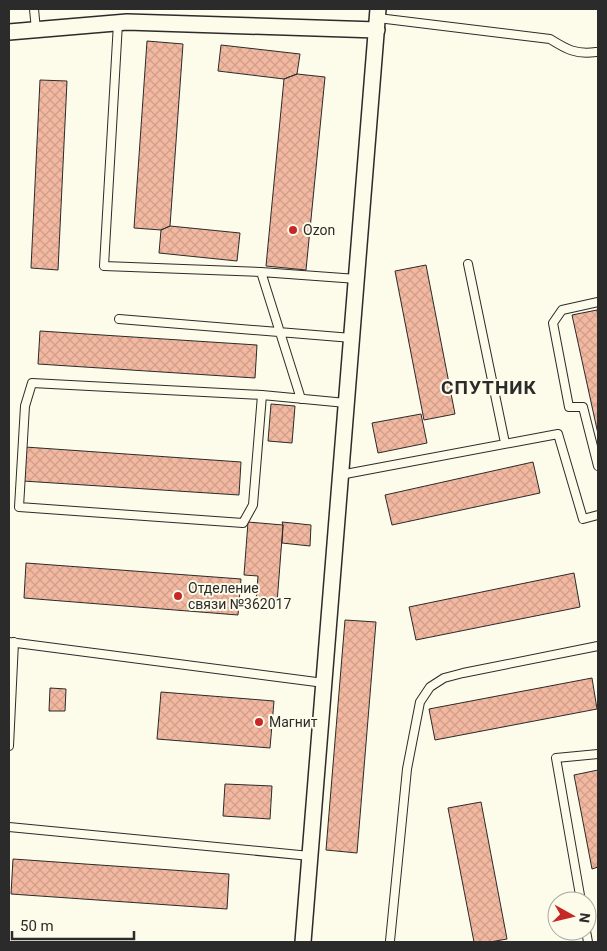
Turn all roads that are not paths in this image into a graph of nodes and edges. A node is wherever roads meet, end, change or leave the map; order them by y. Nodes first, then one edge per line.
1 (34, 9) edge
2 (378, 19) edge
3 (118, 23) junction
4 (36, 30) junction
5 (9, 32) edge
6 (596, 52) dead end
7 (468, 264) dead end
8 (261, 272) junction
9 (357, 279) junction
10 (598, 302) edge
11 (119, 320) dead end
12 (280, 332) junction
13 (352, 338) junction
14 (262, 395) junction
15 (301, 399) junction
16 (346, 403) junction
17 (505, 443) junction
18 (598, 466) edge
19 (340, 475) junction
20 (598, 515) edge
21 (12, 642) edge
22 (598, 646) edge
23 (324, 683) junction
24 (9, 746) edge
25 (598, 754) edge
26 (9, 827) edge
27 (310, 856) junction
28 (579, 891) edge
29 (390, 941) dead end
30 (303, 942) edge

1 - 4 lane
2 - 3 street
2 - 6 lane
2 - 9 street
3 - 4 street
3 - 8 lane
4 - 5 street
7 - 17 lane
8 - 9 lane
8 - 12 lane
9 - 13 street
10 - 18 lane
11 - 12 lane
12 - 13 lane
12 - 15 lane
13 - 16 street
14 - 14 lane
14 - 15 lane
15 - 16 lane
16 - 19 street
17 - 19 lane
17 - 20 lane
19 - 23 street
21 - 23 lane
21 - 24 lane
22 - 29 lane
23 - 27 street
25 - 28 lane
26 - 27 lane
27 - 30 street

